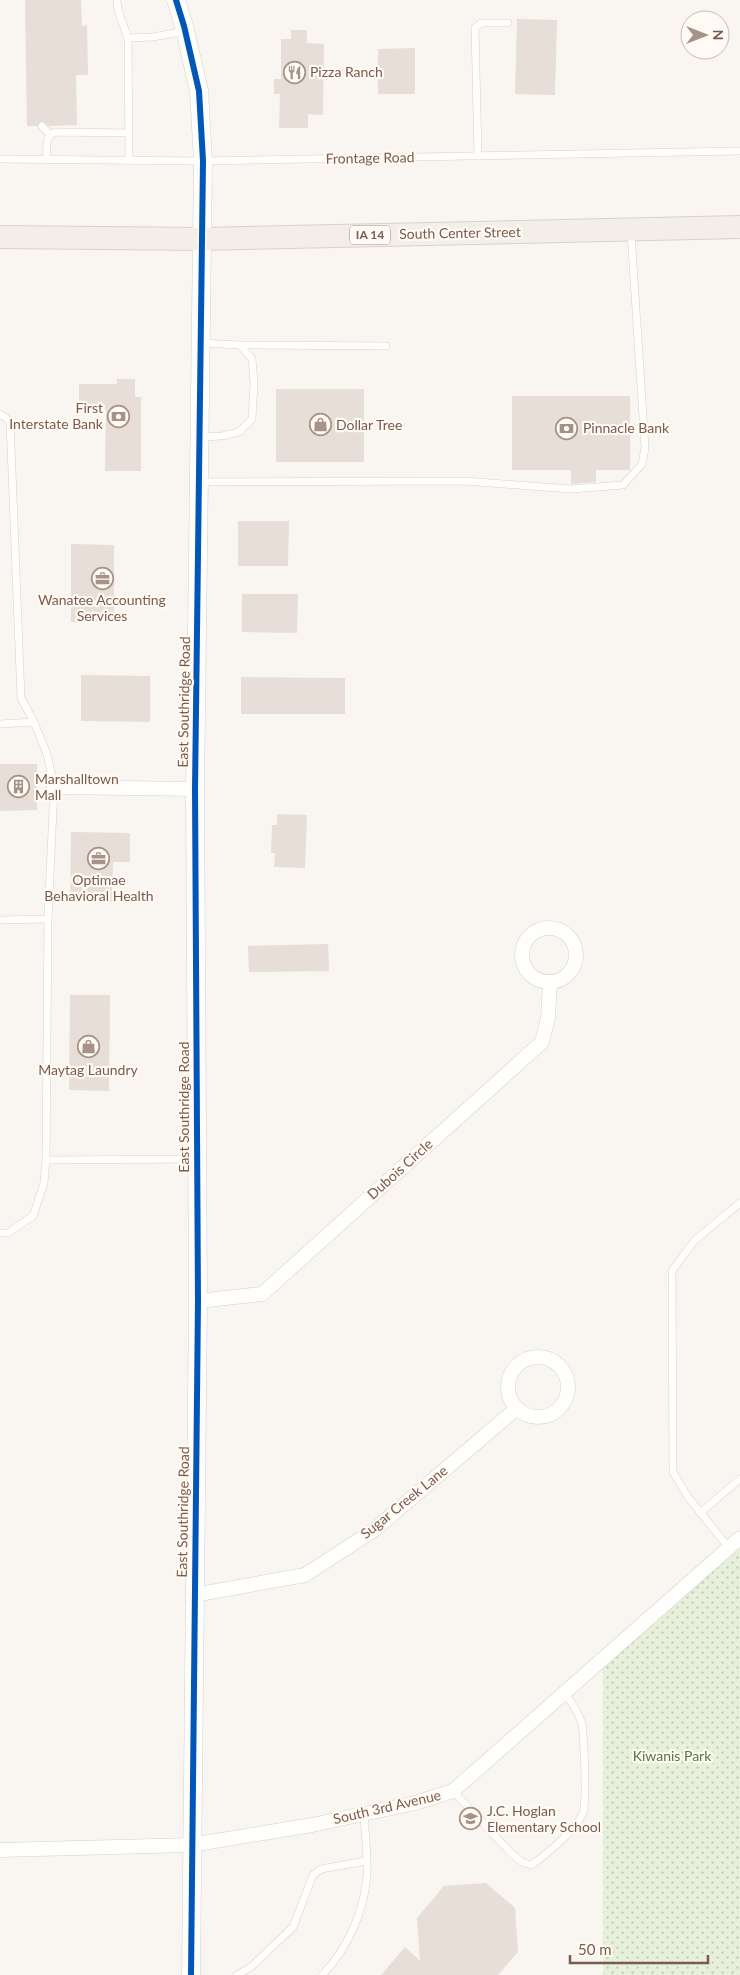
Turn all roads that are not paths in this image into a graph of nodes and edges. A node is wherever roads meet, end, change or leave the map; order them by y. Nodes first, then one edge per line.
1 (117, 0) edge
2 (176, 0) edge
3 (508, 23) dead end
4 (185, 31) junction
5 (128, 38) junction
6 (42, 126) dead end
7 (129, 133) junction
8 (50, 135) junction
9 (740, 150) edge
10 (478, 156) junction
11 (0, 159) edge
12 (47, 160) junction
13 (129, 160) junction
14 (203, 161) junction
15 (740, 227) edge
16 (631, 229) junction
17 (0, 237) edge
18 (202, 239) junction
19 (201, 343) junction
20 (240, 345) junction
21 (386, 346) dead end
22 (0, 414) edge
23 (200, 437) junction
24 (199, 482) junction
25 (34, 722) junction
26 (0, 724) edge
27 (54, 786) junction
28 (195, 789) junction
29 (48, 919) junction
30 (0, 920) edge
31 (550, 983) junction
32 (197, 1159) junction
33 (46, 1160) junction
34 (740, 1203) edge
35 (0, 1233) edge
36 (198, 1301) junction
37 (516, 1409) junction
38 (740, 1479) edge
39 (700, 1513) junction
40 (740, 1538) edge
41 (729, 1548) junction
42 (194, 1595) junction
43 (565, 1693) junction
44 (453, 1791) junction
45 (364, 1814) junction
46 (191, 1845) junction
47 (0, 1850) edge
48 (366, 1860) junction
49 (191, 1975) edge
50 (237, 1975) edge
51 (322, 1975) edge

1 - 5 lane
2 - 4 street, East Southridge Road
3 - 10 lane
4 - 5 lane
4 - 14 street, East Southridge Road
5 - 7 lane
6 - 8 lane
7 - 8 lane
7 - 13 lane
8 - 12 lane
9 - 10 lane, Frontage Road
10 - 14 lane, Frontage Road
11 - 12 lane, Frontage Road
12 - 13 lane, Frontage Road
13 - 14 lane, Frontage Road
14 - 18 street, East Southridge Road
15 - 16 main road, South Center Street / IA 14
16 - 18 main road, South Center Street / IA 14
16 - 24 lane
17 - 18 main road, South Center Street / IA 14
18 - 19 street, East Southridge Road
19 - 20 lane
19 - 23 street, East Southridge Road
20 - 21 lane
20 - 23 lane
22 - 25 lane
23 - 24 street, East Southridge Road
24 - 28 street, East Southridge Road
25 - 26 lane
25 - 27 lane
27 - 28 street
27 - 29 lane
28 - 32 street, East Southridge Road
29 - 30 lane
29 - 33 lane
31 - 31 street
31 - 36 street, Dubois Circle
32 - 33 lane
32 - 36 street, East Southridge Road
33 - 35 lane
34 - 39 lane
36 - 42 street, East Southridge Road
37 - 37 street
37 - 42 street, Sugar Creek Lane
38 - 39 lane
39 - 41 lane
40 - 41 street, South 3rd Avenue
41 - 43 street, South 3rd Avenue
42 - 46 street, East Southridge Road
43 - 44 street, South 3rd Avenue
43 - 44 lane
44 - 45 street, South 3rd Avenue
45 - 46 street, South 3rd Avenue
45 - 48 lane
46 - 47 street, South 3rd Avenue
46 - 49 street, East Southridge Road
48 - 50 lane
48 - 51 lane

